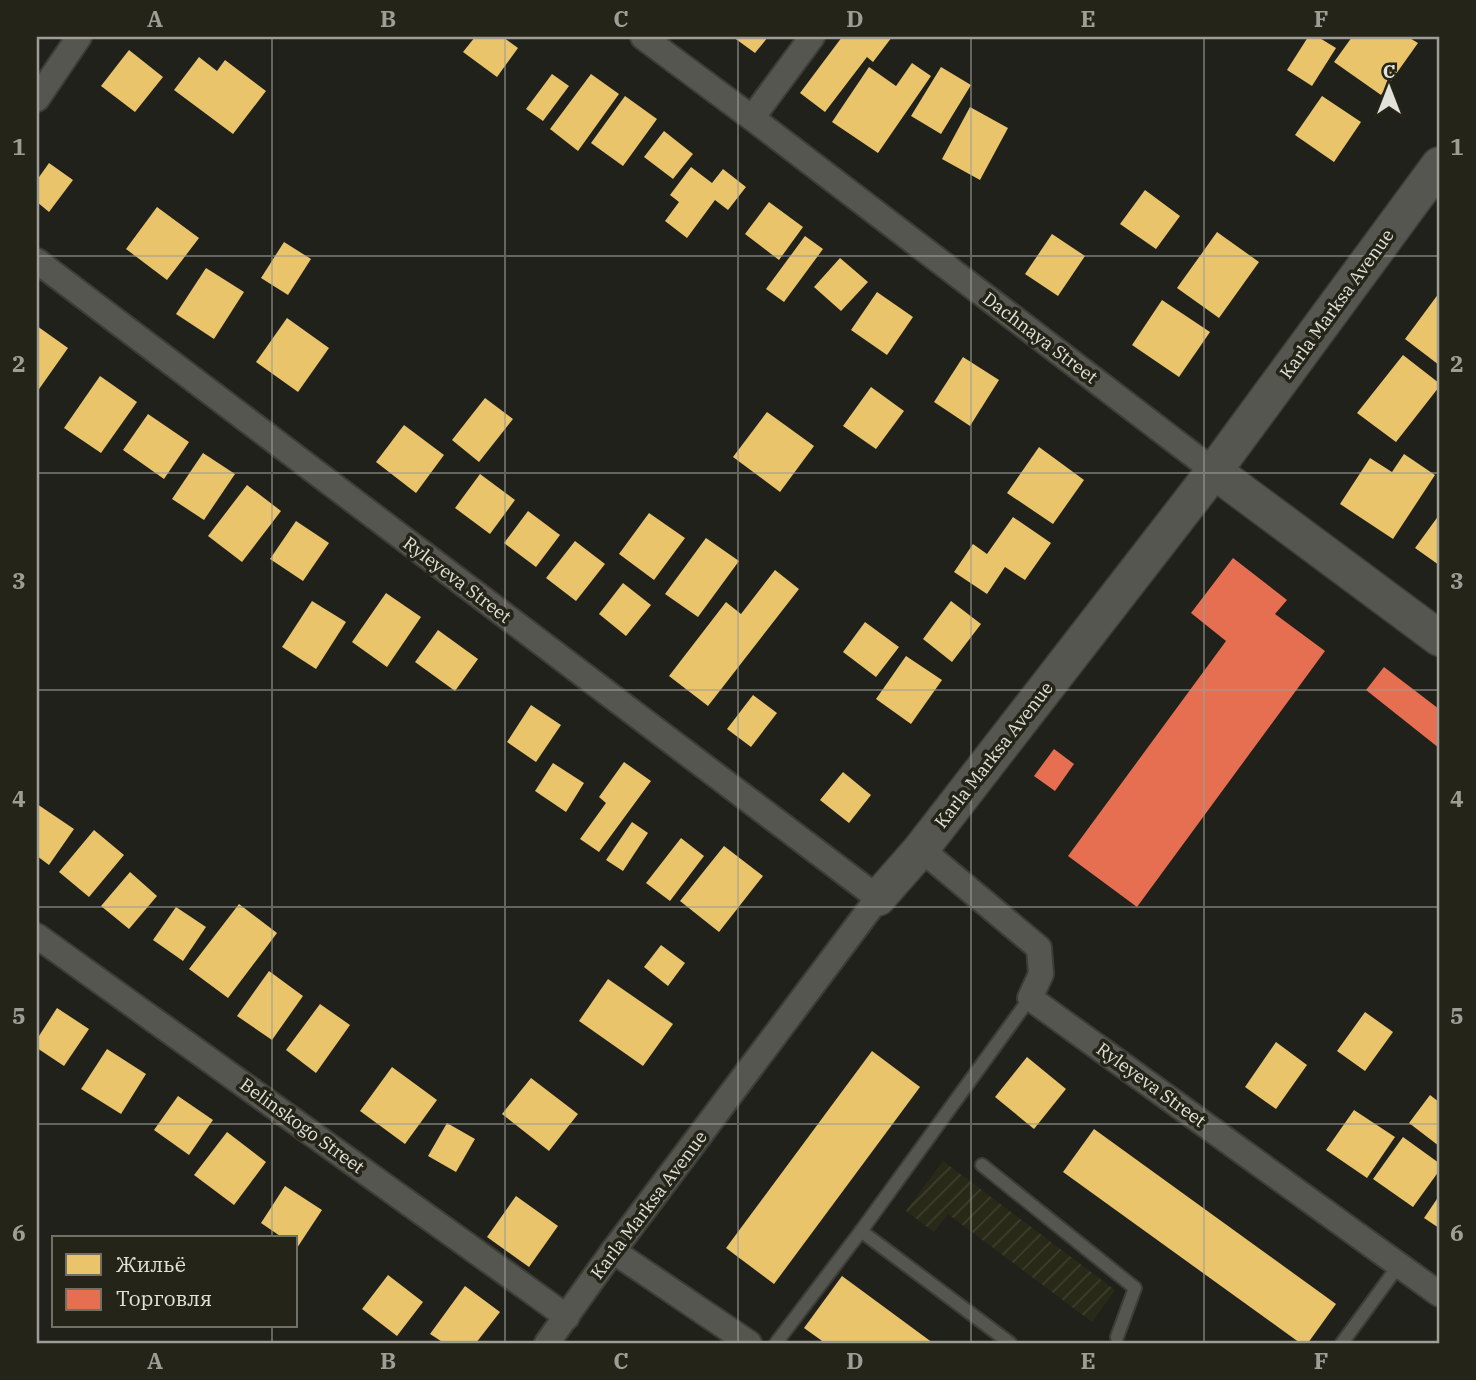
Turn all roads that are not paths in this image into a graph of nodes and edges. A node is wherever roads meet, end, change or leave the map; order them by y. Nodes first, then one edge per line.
1 (79, 37) edge
2 (643, 37) edge
3 (812, 37) edge
4 (37, 99) edge
5 (752, 118) junction
6 (1439, 165) edge
7 (37, 261) edge
8 (1214, 471) junction
9 (1439, 638) edge
10 (921, 849) junction
11 (878, 898) junction
12 (37, 936) edge
13 (1030, 998) junction
14 (982, 1165) dead end
15 (861, 1231) junction
16 (613, 1251) junction
17 (1399, 1265) junction
18 (1439, 1294) edge
19 (567, 1317) junction
20 (1117, 1341) edge
21 (547, 1343) edge
22 (749, 1343) edge
23 (776, 1343) edge
24 (1010, 1343) edge
25 (1342, 1343) edge

1 - 4 street
2 - 5 street, Dachnaya Street
3 - 5 street
5 - 8 street, Dachnaya Street
6 - 8 street, Karla Marksa Avenue
7 - 11 street, Ryleyeva Street
8 - 9 street, Dachnaya Street
8 - 10 street, Karla Marksa Avenue
10 - 11 street, Karla Marksa Avenue
10 - 13 street
11 - 16 street, Karla Marksa Avenue
12 - 19 street, Belinskogo Street
13 - 15 lane
13 - 17 street, Ryleyeva Street
14 - 20 lane
15 - 23 lane
15 - 24 lane
16 - 19 street, Karla Marksa Avenue
16 - 22 street
17 - 18 street, Ryleyeva Street
17 - 25 lane
19 - 21 street, Karla Marksa Avenue

